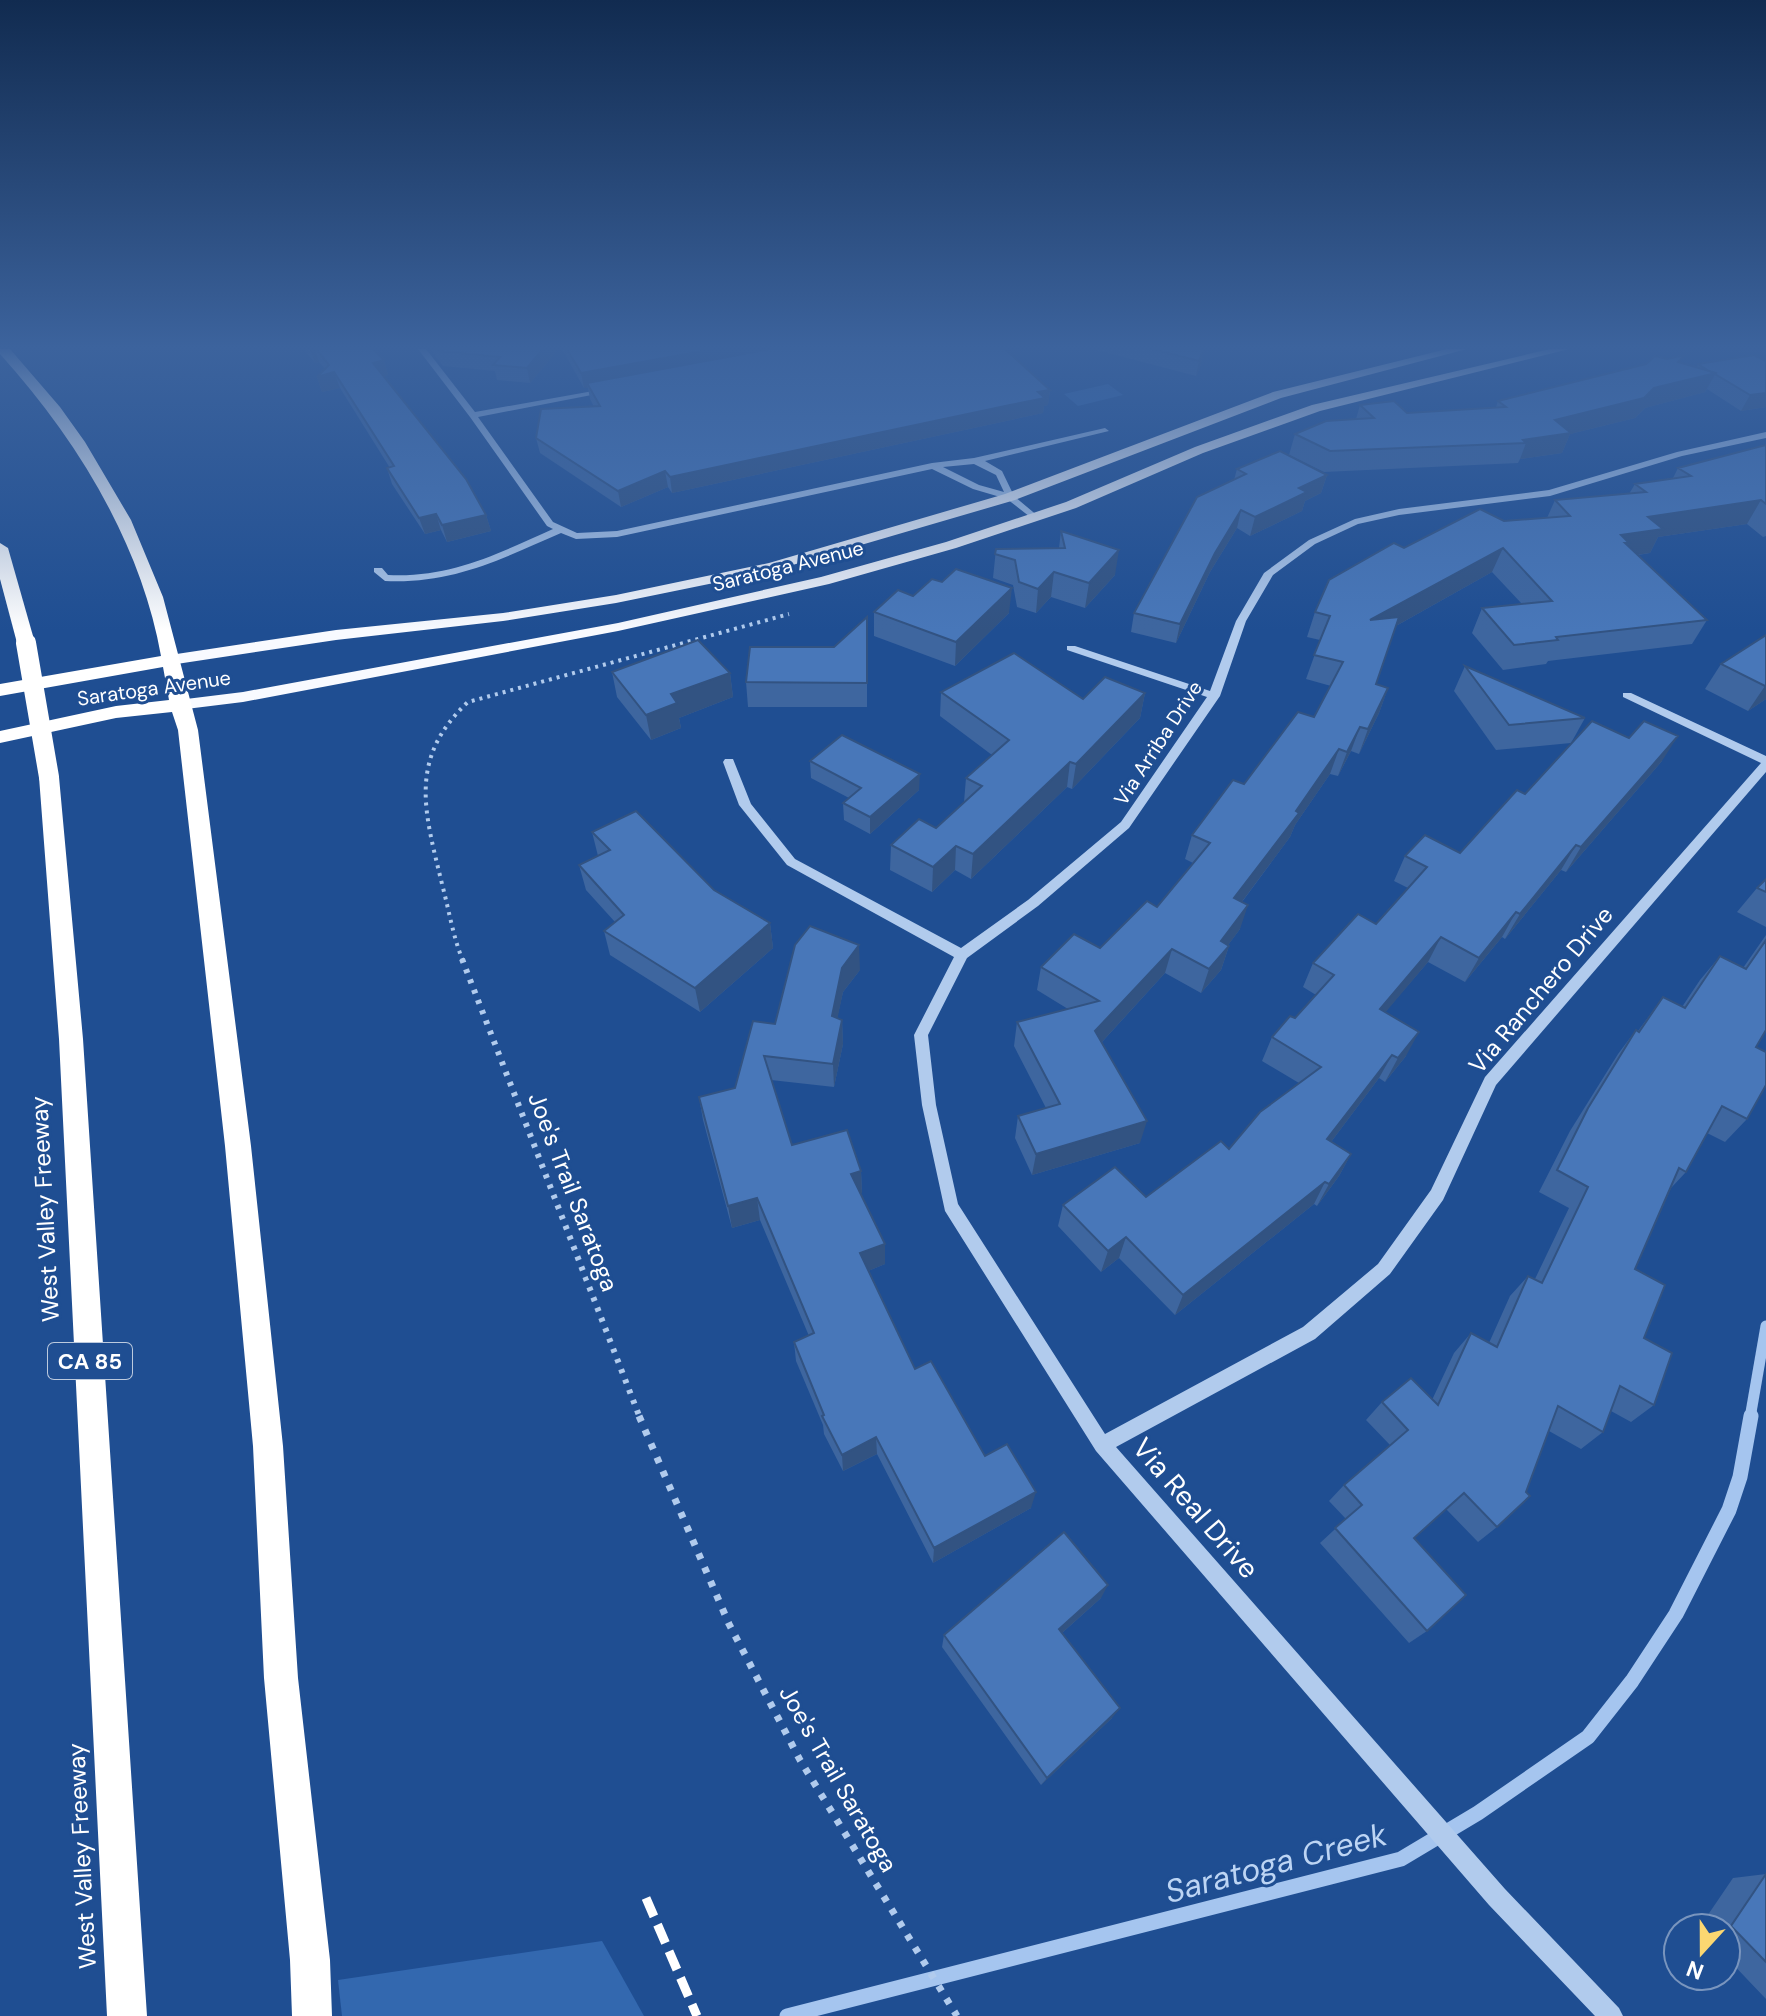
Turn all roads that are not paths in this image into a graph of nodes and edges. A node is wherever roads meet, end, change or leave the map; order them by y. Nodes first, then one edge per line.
1 (78, 443) edge
2 (493, 443) edge
3 (1052, 443) edge
4 (1151, 443) edge
5 (1218, 443) edge
6 (1734, 443) edge
7 (974, 461) junction
8 (932, 466) junction
9 (1010, 497) junction
10 (1034, 517) junction
11 (559, 530) junction
12 (0, 548) edge
13 (378, 570) dead end
14 (1071, 648) dead end
15 (170, 660) junction
16 (0, 690) edge
17 (1627, 695) dead end
18 (1214, 696) junction
19 (178, 705) junction
20 (0, 737) edge
21 (729, 762) dead end
22 (1766, 763) edge
23 (962, 955) junction
24 (1102, 1445) junction
25 (127, 2016) edge
26 (312, 2016) edge
27 (1611, 2016) edge

1 - 15 highway
2 - 11 street
3 - 7 street
4 - 9 main road, Saratoga Avenue
5 - 10 main road, Saratoga Avenue
6 - 18 street, Via Arriba Drive
7 - 8 street
7 - 9 street
8 - 9 street
8 - 11 street
9 - 10 street
9 - 15 main road, Saratoga Avenue
10 - 19 main road, Saratoga Avenue
11 - 13 street
12 - 25 highway, West Valley Freeway / CA 85, bridge
14 - 18 street
15 - 16 highway, Saratoga Avenue
15 - 19 highway
17 - 22 street
18 - 23 street, Via Arriba Drive
19 - 20 highway, Saratoga Avenue
19 - 26 highway
21 - 23 street
22 - 24 street, Via Ranchero Drive
23 - 24 street, Via Real Drive
24 - 27 street, Via Real Drive

